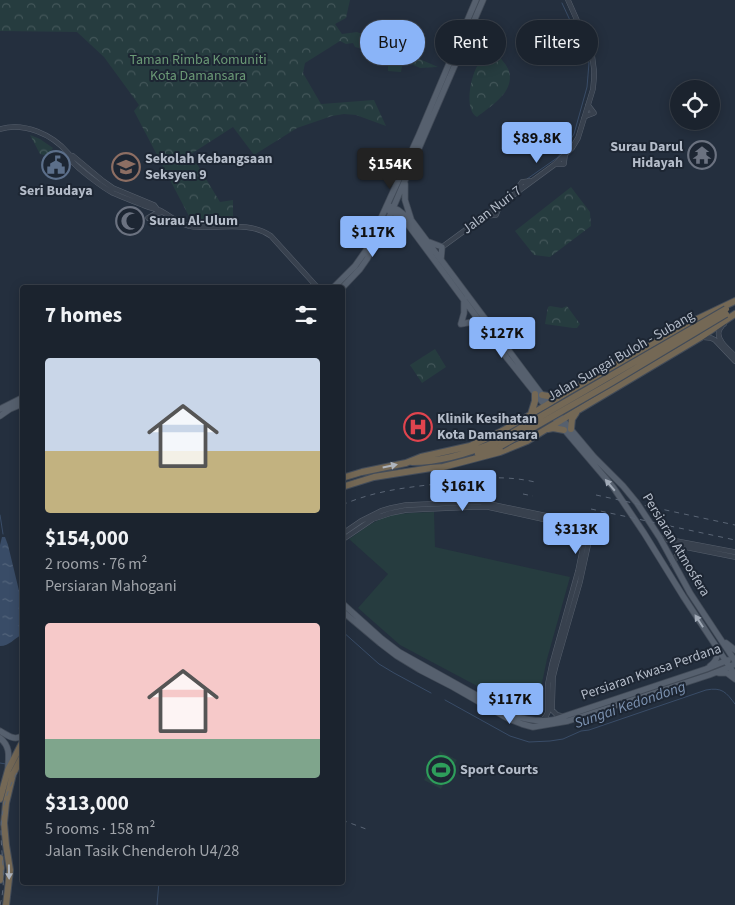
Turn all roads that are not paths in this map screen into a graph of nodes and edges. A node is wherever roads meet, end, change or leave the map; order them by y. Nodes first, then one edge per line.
1 (476, 0) edge
2 (483, 0) edge
3 (568, 0) edge
4 (588, 103) junction
5 (584, 118) junction
6 (0, 128) edge
7 (69, 155) junction
8 (406, 180) junction
9 (144, 205) junction
10 (389, 209) junction
11 (160, 211) junction
12 (401, 218) junction
13 (412, 221) junction
14 (387, 222) junction
15 (427, 241) junction
16 (442, 247) junction
17 (435, 252) junction
18 (437, 259) junction
19 (316, 285) edge
20 (335, 285) edge
21 (345, 285) edge
22 (464, 299) junction
23 (735, 303) edge
24 (735, 309) edge
25 (735, 314) edge
26 (726, 315) junction
27 (485, 327) junction
28 (701, 337) junction
29 (735, 356) edge
30 (735, 361) edge
31 (566, 393) junction
32 (539, 394) junction
33 (20, 399) edge
34 (20, 405) edge
35 (547, 405) junction
36 (581, 408) junction
37 (0, 409) edge
38 (574, 413) junction
39 (530, 415) junction
40 (0, 416) edge
41 (560, 421) junction
42 (567, 429) junction
43 (545, 430) junction
44 (406, 462) junction
45 (431, 468) junction
46 (345, 477) edge
47 (345, 486) edge
48 (588, 528) junction
49 (345, 532) edge
50 (345, 538) edge
51 (660, 538) junction
52 (735, 552) edge
53 (735, 557) edge
54 (674, 564) junction
55 (577, 581) junction
56 (345, 607) edge
57 (345, 614) edge
58 (719, 637) junction
59 (712, 642) junction
60 (735, 650) edge
61 (732, 661) edge
62 (708, 672) junction
63 (735, 675) edge
64 (735, 679) edge
65 (563, 716) junction
66 (542, 721) junction
67 (0, 731) edge
68 (20, 737) edge
69 (0, 738) edge
70 (20, 747) edge
71 (20, 761) edge
72 (8, 770) junction
73 (0, 799) edge
74 (0, 858) edge
75 (0, 880) edge
76 (6, 905) edge

1 - 10 main road
2 - 8 main road
3 - 4 street
4 - 5 street
4 - 5 street
5 - 16 street, Jalan Nuri 7
6 - 7 street
7 - 9 street
7 - 11 street
8 - 10 main road
8 - 13 main road
9 - 11 street
9 - 11 street
10 - 12 main road
10 - 13 main road
10 - 14 main road
10 - 20 main road
11 - 19 street
12 - 14 main road
12 - 18 main road
13 - 15 main road
14 - 21 main road
15 - 16 main road
15 - 17 main road
16 - 17 street, Jalan Nuri 7
16 - 18 main road
17 - 18 main road
18 - 22 main road
18 - 32 main road
22 - 27 main road
22 - 27 main road
23 - 26 highway, Jalan Sungai Buloh - Subang
23 - 31 highway, Jalan Sungai Buloh - Subang
24 - 26 highway, Jalan Sungai Buloh - Subang
25 - 26 highway, Jalan Sungai Buloh - Subang
26 - 28 highway, Jalan Sungai Buloh - Subang
26 - 29 street
26 - 44 highway, Jalan Sungai Buloh - Subang, bridge
26 - 45 highway, Jalan Sungai Buloh - Subang, bridge
27 - 32 main road
28 - 30 street
28 - 36 highway, Jalan Sungai Buloh - Subang
31 - 32 highway, Jalan Sungai Buloh - Subang
31 - 35 highway, Jalan Sungai Buloh - Subang
31 - 38 highway
32 - 35 main road, Persiaran Atmosfera
32 - 39 highway
33 - 37 main road
34 - 40 main road
35 - 39 highway, Jalan Sungai Buloh - Subang
35 - 41 main road, Persiaran Atmosfera
36 - 38 highway, Jalan Sungai Buloh - Subang
36 - 42 highway
38 - 41 highway, Jalan Sungai Buloh - Subang
39 - 43 highway
39 - 44 highway, Jalan Sungai Buloh - Subang
41 - 42 main road, Persiaran Atmosfera
41 - 43 highway, Jalan Sungai Buloh - Subang
42 - 43 highway
42 - 51 main road, Persiaran Atmosfera
59 -> 42 main road, Persiaran Atmosfera
43 - 45 highway, Jalan Sungai Buloh - Subang
46 -> 44 highway, Jalan Sungai Buloh - Subang
45 - 47 highway, Jalan Sungai Buloh - Subang
48 - 49 street
48 - 50 street
48 - 55 street
51 - 52 street
51 - 54 main road, Persiaran Atmosfera
53 - 54 street
54 - 58 main road, Persiaran Atmosfera
55 - 65 street
55 - 66 street
56 - 66 main road, Persiaran Kwasa Perdana
57 - 62 main road, Persiaran Kwasa Perdana
58 - 60 main road
58 - 61 main road, Persiaran Atmosfera
59 - 61 main road, Persiaran Atmosfera
59 - 62 main road
61 - 62 main road, Persiaran Kwasa Perdana
61 - 63 main road, Persiaran Atmosfera
62 - 64 main road
62 - 65 main road, Persiaran Kwasa Perdana
65 - 66 main road, Persiaran Kwasa Perdana
67 - 68 main road
69 - 72 main road
70 - 72 highway
71 -> 76 highway
72 - 73 highway
74 - 75 highway

